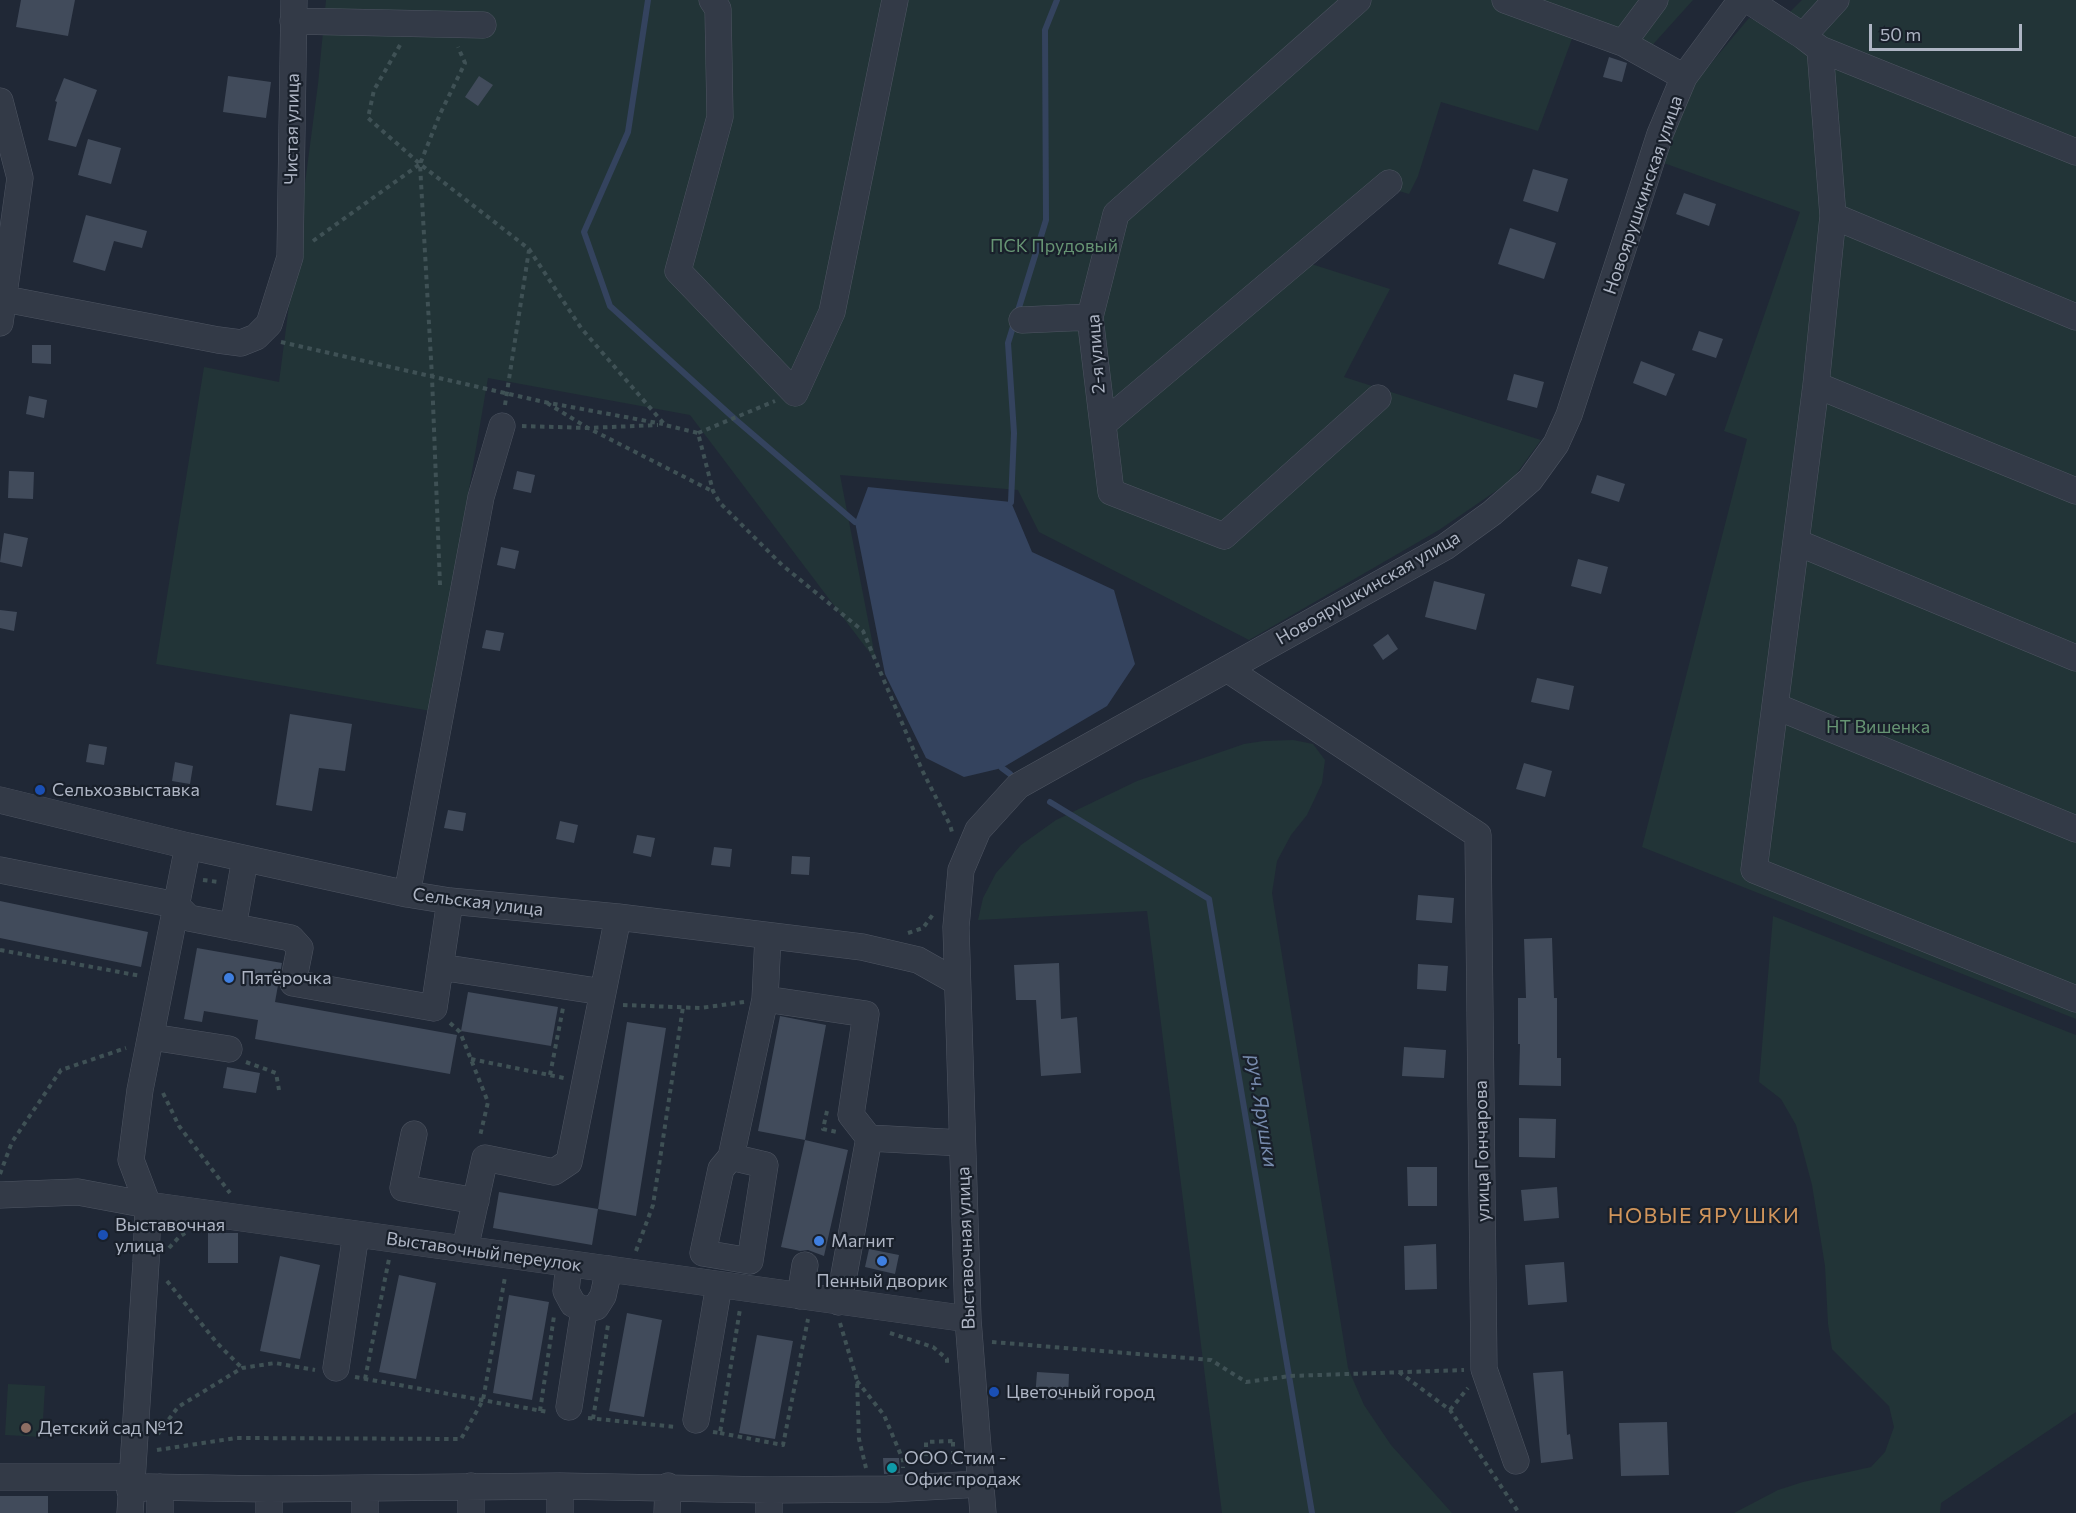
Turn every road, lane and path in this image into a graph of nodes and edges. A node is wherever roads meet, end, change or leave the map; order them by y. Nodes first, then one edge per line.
1 (712, 0) edge
2 (895, 0) edge
3 (1358, 0) edge
4 (1505, 0) edge
5 (1655, 0) edge
6 (1742, 0) edge
7 (1748, 0) edge
8 (1836, 0) edge
9 (293, 10) edge
10 (412, 24) junction
11 (447, 24) junction
12 (483, 25) dead end
13 (1811, 42) junction
14 (1623, 43) junction
15 (1684, 76) junction
16 (0, 101) edge
17 (2076, 152) edge
18 (420, 164) junction
19 (1389, 183) dead end
20 (1833, 216) junction
21 (529, 249) junction
22 (290, 257) junction
23 (1, 306) edge
24 (1090, 317) junction
25 (2076, 317) edge
26 (1022, 320) dead end
27 (256, 337) junction
28 (432, 377) junction
29 (1816, 385) junction
30 (795, 393) junction
31 (506, 394) junction
32 (1378, 398) dead end
33 (544, 402) junction
34 (1103, 424) junction
35 (665, 425) junction
36 (502, 426) junction
37 (588, 428) junction
38 (698, 434) junction
39 (713, 491) junction
40 (2076, 491) edge
41 (1796, 542) junction
42 (440, 587) dead end
43 (2076, 658) edge
44 (1227, 669) junction
45 (1775, 706) junction
46 (0, 800) edge
47 (2076, 830) edge
48 (953, 836) dead end
49 (188, 846) junction
50 (245, 859) junction
51 (0, 870) edge
52 (407, 894) junction
53 (450, 901) junction
54 (176, 905) junction
55 (957, 912) junction
56 (618, 917) junction
57 (233, 927) junction
58 (906, 934) dead end
59 (768, 936) junction
60 (0, 950) edge
61 (440, 967) junction
62 (161, 980) junction
63 (957, 982) junction
64 (568, 987) junction
65 (602, 998) junction
66 (765, 999) junction
67 (2076, 999) edge
68 (683, 1007) junction
69 (434, 1008) junction
70 (150, 1040) junction
71 (229, 1049) joint
72 (471, 1059) junction
73 (550, 1075) junction
74 (586, 1083) junction
75 (159, 1085) dead end
76 (279, 1090) dead end
77 (828, 1105) dead end
78 (841, 1133) dead end
79 (414, 1134) dead end
80 (869, 1138) junction
81 (962, 1143) junction
82 (731, 1156) junction
83 (485, 1158) junction
84 (0, 1174) edge
85 (0, 1195) edge
86 (476, 1201) junction
87 (147, 1205) junction
88 (251, 1220) junction
89 (189, 1230) dead end
90 (356, 1234) junction
91 (391, 1249) dead end
92 (465, 1249) junction
93 (507, 1255) junction
94 (750, 1261) junction
95 (569, 1264) junction
96 (806, 1265) dead end
97 (153, 1266) junction
98 (615, 1270) junction
99 (717, 1295) junction
100 (745, 1299) junction
101 (584, 1310) junction
102 (807, 1310) junction
103 (555, 1311) dead end
104 (836, 1316) junction
105 (609, 1320) dead end
106 (968, 1320) junction
107 (850, 1326) dead end
108 (889, 1332) dead end
109 (992, 1342) dead end
110 (242, 1368) junction
111 (1484, 1369) junction
112 (948, 1370) dead end
113 (338, 1372) junction
114 (1398, 1372) junction
115 (365, 1379) junction
116 (856, 1380) junction
117 (483, 1400) junction
118 (540, 1410) junction
119 (567, 1412) junction
120 (592, 1419) junction
121 (696, 1420) dead end
122 (670, 1426) dead end
123 (952, 1432) dead end
124 (720, 1433) dead end
125 (952, 1441) junction
126 (903, 1460) dead end
127 (1516, 1461) dead end
128 (926, 1469) dead end
129 (0, 1477) edge
130 (134, 1480) edge
131 (981, 1484) junction
132 (471, 1485) junction
133 (560, 1485) junction
134 (953, 1485) junction
135 (668, 1486) junction
136 (160, 1487) junction
137 (365, 1488) junction
138 (883, 1497) edge
139 (269, 1501) edge
140 (769, 1501) edge
141 (160, 1513) edge
142 (365, 1513) edge
143 (471, 1513) edge
144 (560, 1513) edge
145 (668, 1513) edge
146 (983, 1513) edge
147 (1519, 1513) edge

1 - 30 street
2 - 30 street
3 - 24 street, 2-я улица
4 - 14 street
5 - 14 street
6 - 15 street, Новоярушкинская улица
7 - 13 street
8 - 13 street
9 - 10 street
9 - 22 street, Чистая улица
10 - 11 street
10 - 18 path
11 - 12 street
11 - 18 path
13 - 17 street
13 - 20 street
14 - 15 street
15 - 44 street, Новоярушкинская улица
16 - 23 street
18 - 21 path
18 - 22 path
18 - 28 path
19 - 34 street
20 - 25 street
20 - 29 street
21 - 31 path
21 - 35 path
22 - 27 street, Чистая улица
23 - 27 street
24 - 26 street
24 - 34 street, 2-я улица
27 - 28 path
28 - 31 path
28 - 42 path
29 - 40 street
29 - 41 street
30 - 38 path
31 - 33 path
31 - 36 path
32 - 34 street, 2-я улица
33 - 35 path
33 - 37 path
35 - 37 path
35 - 38 path
36 - 37 path
36 - 52 street
37 - 39 path
38 - 39 path
39 - 48 path
41 - 43 street
41 - 45 street
44 - 55 street, Новоярушкинская улица
44 - 111 street, улица Гончарова
45 - 47 street
45 - 67 street
46 - 49 street, Сельская улица
49 - 50 street, Сельская улица
49 - 54 street
50 - 52 street, Сельская улица
50 - 57 street
51 - 54 street
52 - 53 street, Сельская улица
53 - 56 street, Сельская улица
53 - 61 street
54 - 57 street
54 - 62 street
55 - 58 path
55 - 63 street, Новоярушкинская улица
56 - 59 street, Сельская улица
56 - 65 street
57 - 69 street
59 - 63 street, Сельская улица
59 - 66 street
60 - 62 path
61 - 64 street
61 - 69 street
62 - 70 street
63 - 81 street, Выставочная улица
64 - 65 street
64 - 73 path
65 - 68 path
65 - 74 street
66 - 68 path
66 - 80 street
66 - 82 street
68 - 98 path
69 - 72 path
70 - 71 street
70 - 84 path
70 - 87 street
71 - 76 path
72 - 73 path
72 - 83 path
73 - 74 path
74 - 83 street
75 - 88 path
77 - 78 path
79 - 86 street
80 - 81 street
80 - 104 street
81 - 106 street, Выставочная улица
82 - 94 street
82 - 94 street
83 - 86 street
85 - 87 street, Выставочный переулок
86 - 92 street
87 - 88 street, Выставочный переулок
87 - 97 street
88 - 90 street, Выставочный переулок
89 - 97 path
90 - 92 street, Выставочный переулок
90 - 113 street
91 - 115 path
92 - 93 street, Выставочный переулок
93 - 95 street, Выставочный переулок
93 - 117 path
94 - 100 street
95 - 98 street, Выставочный переулок
95 - 101 street
96 - 102 street
97 - 110 path
97 - 130 street
98 - 99 street, Выставочный переулок
98 - 101 street
99 - 100 street, Выставочный переулок
99 - 100 path
99 - 121 street
100 - 102 street, Выставочный переулок
101 - 119 street
102 - 104 street, Выставочный переулок
102 - 124 path
103 - 118 path
104 - 106 street, Выставочный переулок
104 - 107 path
104 - 116 path
105 - 120 path
106 - 131 street, Выставочная улица
108 - 112 path
109 - 114 path
110 - 113 path
110 - 130 path
111 - 114 path
111 - 127 street, улица Гончарова
113 - 115 path
114 - 147 path
115 - 117 path
116 - 126 path
116 - 138 path
117 - 118 path
117 - 130 path
118 - 119 path
119 - 120 path
120 - 122 path
123 - 125 path
125 - 128 path
125 - 134 path
129 - 130 street
130 - 136 street
131 - 134 street
131 - 146 street, Выставочная улица
132 - 133 street
132 - 137 street
132 - 143 street
133 - 135 street
133 - 144 street
134 - 138 street
135 - 140 street
135 - 145 street
136 - 139 street
136 - 141 street
137 - 139 street
137 - 142 street
138 - 140 street

